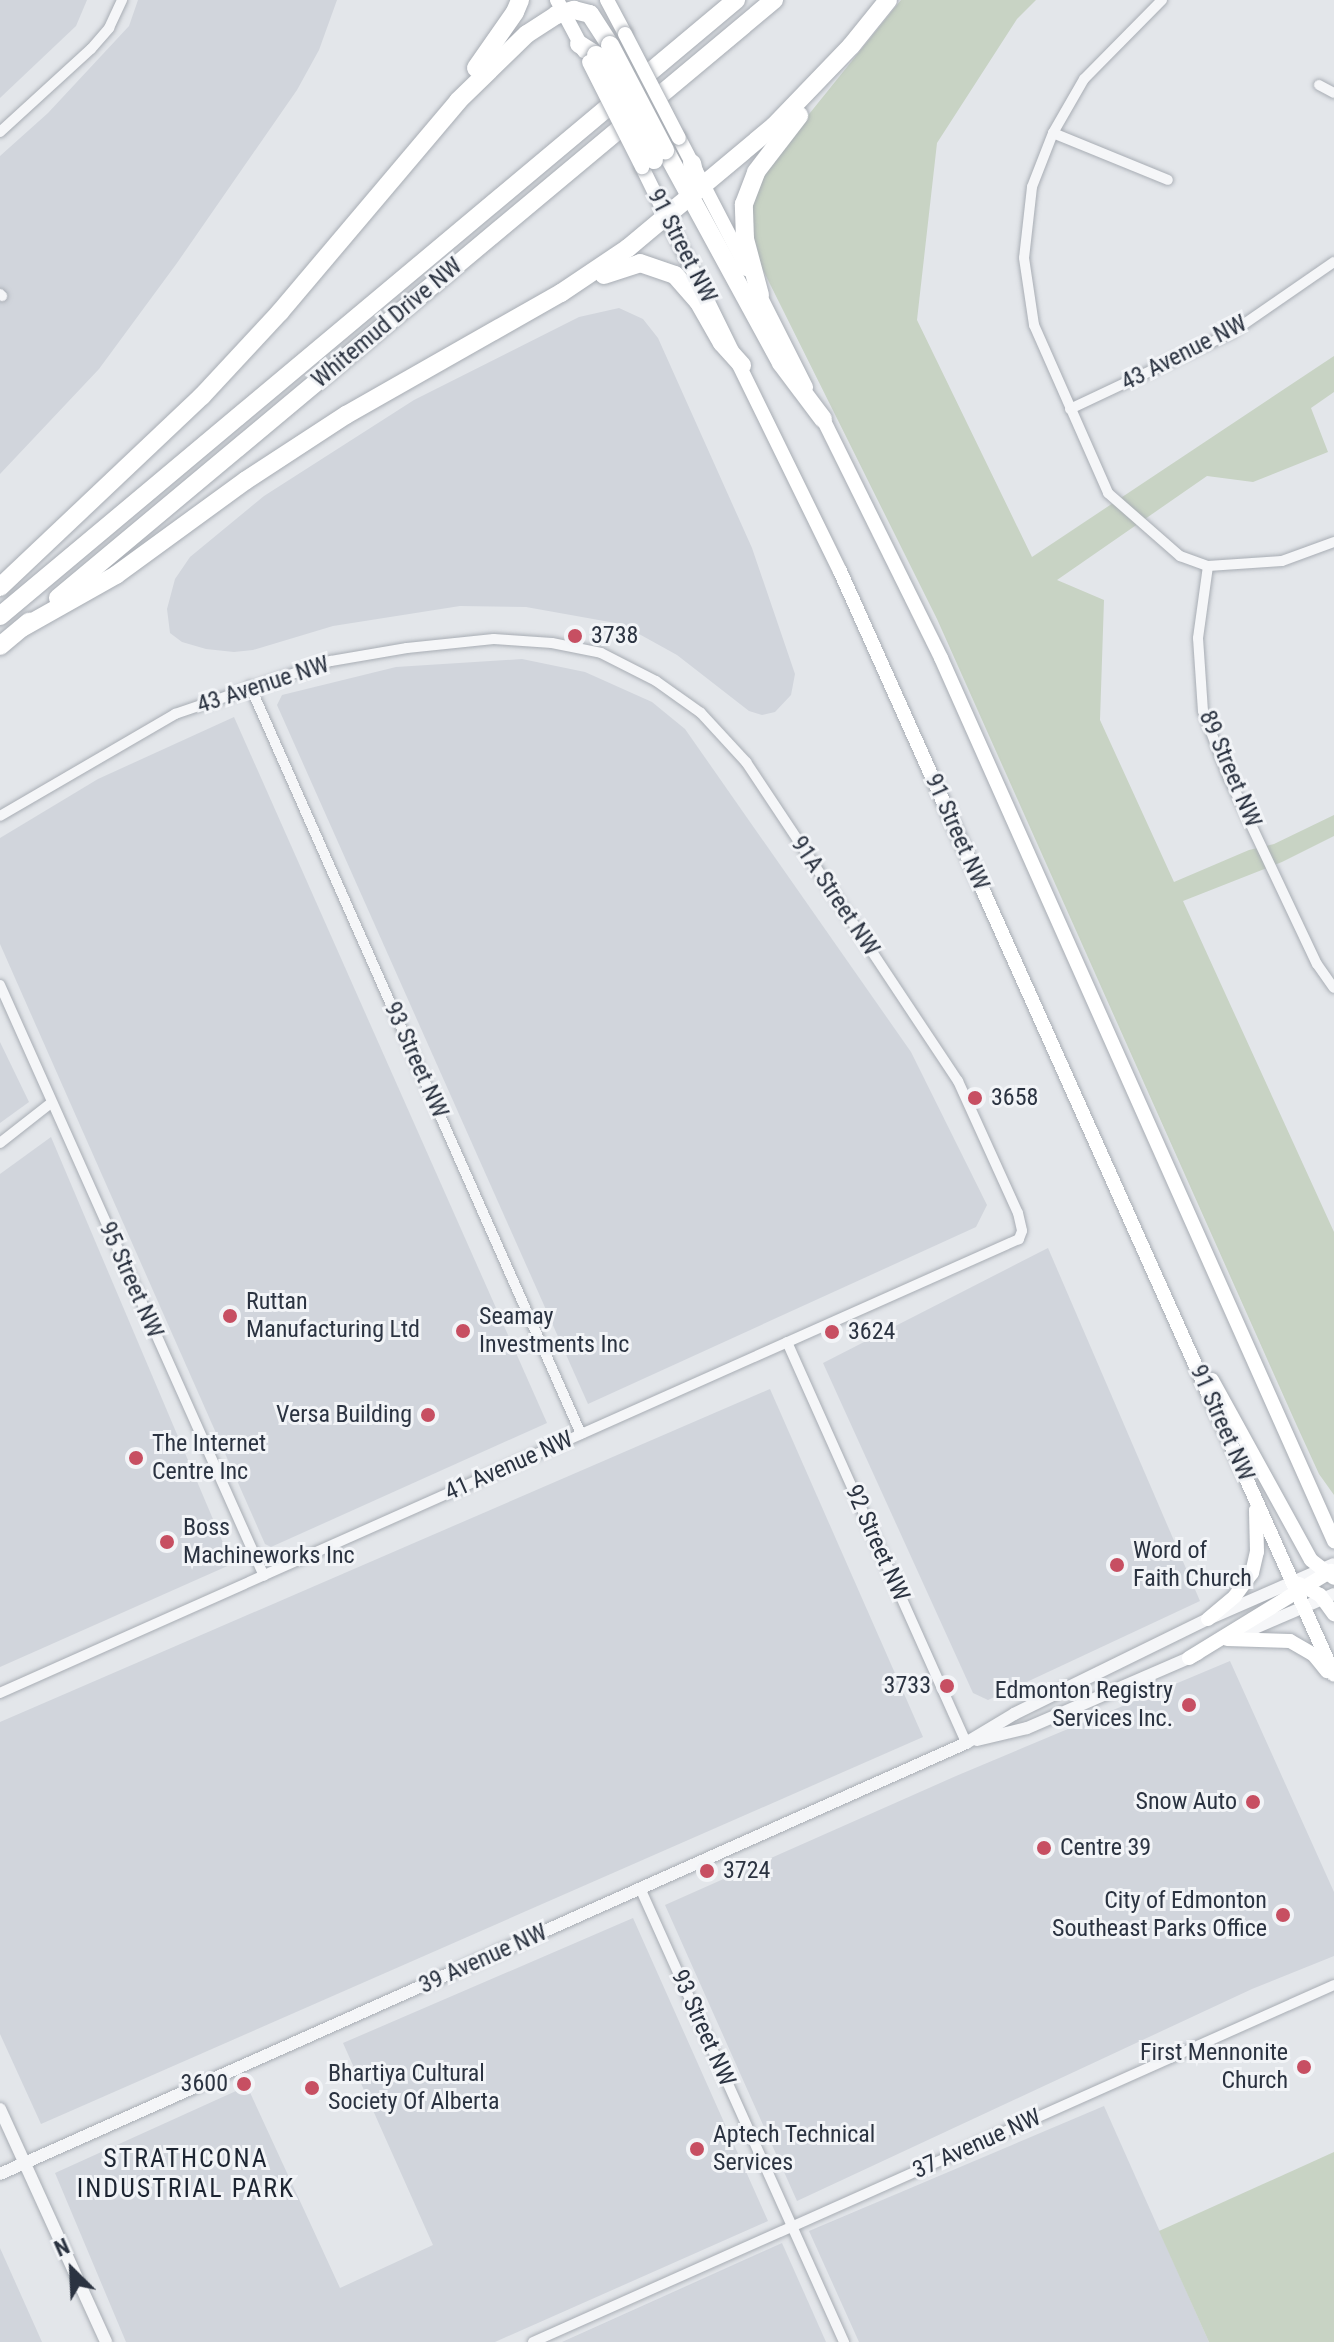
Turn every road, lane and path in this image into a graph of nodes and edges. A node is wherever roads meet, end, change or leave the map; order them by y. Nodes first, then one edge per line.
1 (122, 0) edge
2 (520, 0) edge
3 (607, 0) edge
4 (736, 0) edge
5 (774, 0) edge
6 (888, 0) edge
7 (1162, 0) edge
8 (564, 4) edge
9 (579, 44) joint
10 (851, 46) junction
11 (605, 49) junction
12 (1319, 85) dead end
13 (1334, 93) edge
14 (0, 132) edge
15 (1053, 133) junction
16 (660, 154) junction
17 (692, 163) joint
18 (1168, 180) dead end
19 (696, 190) junction
20 (375, 198) junction
21 (667, 215) junction
22 (1334, 262) edge
23 (561, 293) junction
24 (760, 295) junction
25 (742, 365) junction
26 (1070, 409) junction
27 (823, 419) junction
28 (1334, 542) edge
29 (1208, 566) junction
30 (0, 587) edge
31 (0, 616) edge
32 (22, 628) junction
33 (552, 643) joint
34 (0, 646) edge
35 (250, 686) junction
36 (0, 816) edge
37 (0, 985) edge
38 (1334, 988) edge
39 (51, 1103) junction
40 (0, 1143) edge
41 (1019, 1239) joint
42 (1167, 1299) junction
43 (787, 1342) junction
44 (581, 1434) junction
45 (1256, 1501) junction
46 (1330, 1523) edge
47 (1334, 1541) edge
48 (1330, 1573) edge
49 (264, 1576) junction
50 (1312, 1591) edge
51 (1304, 1609) junction
52 (1334, 1614) edge
53 (1208, 1619) junction
54 (1227, 1639) junction
55 (1189, 1658) junction
56 (1334, 1678) edge
57 (0, 1693) edge
58 (966, 1743) junction
59 (640, 1888) junction
60 (1334, 1985) edge
61 (0, 2109) edge
62 (25, 2163) junction
63 (0, 2174) edge
64 (793, 2226) junction
65 (106, 2342) edge
66 (533, 2342) edge
67 (844, 2342) edge

1 - 14 street
2 - 20 highway
3 - 11 main road, 91 Street NW
4 - 31 highway, Whitemud Drive NW
5 - 32 highway, Whitemud Drive NW
6 - 10 highway
7 - 15 street
8 - 9 main road
8 - 11 highway
8 - 20 highway
9 - 11 highway
10 - 19 highway
10 - 24 highway
11 - 16 highway, bridge
11 - 16 main road, 91 Street NW, bridge
12 - 13 street
15 - 18 street
15 - 26 street
16 - 17 main road, 91 Street NW
16 - 19 highway
16 - 21 main road, 91 Street NW
17 - 19 highway
19 - 21 highway
19 - 24 main road, 91 Street NW
19 - 27 highway
20 - 30 highway
21 - 23 highway
21 - 25 main road, 91 Street NW
22 - 26 street, 43 Avenue NW
23 - 25 highway
23 - 32 highway
24 - 27 main road, 91 Street NW
25 - 42 main road, 91 Street NW
26 - 29 street
27 - 46 main road, 91 Street NW
28 - 29 street
29 - 38 street, 89 Street NW
32 - 34 highway, Whitemud Drive NW
33 - 35 street, 43 Avenue NW
33 - 41 street, 91A Street NW
35 - 36 street, 43 Avenue NW
35 - 44 street, 93 Street NW
37 - 39 street, 95 Street NW
39 - 40 street
39 - 49 street, 95 Street NW
41 - 43 street, 41 Avenue NW
42 - 45 main road, 91 Street NW
42 - 48 main road
43 - 44 street, 41 Avenue NW
43 - 58 street, 92 Street NW
44 - 49 street, 41 Avenue NW
45 - 50 main road, 91 Street NW
45 - 53 main road
46 - 47 main road, 91 Street NW
48 - 50 main road
49 - 57 street, 41 Avenue NW
50 - 51 main road
50 - 52 main road, 91 Street NW
50 - 53 street, 39 Avenue NW
50 - 55 main road
51 - 54 street, 39 Avenue NW
51 - 56 main road
53 - 58 street, 39 Avenue NW
54 - 55 street, 39 Avenue NW
54 - 56 main road
55 - 58 street, 39 Avenue NW
58 - 59 street, 39 Avenue NW
59 - 62 street, 39 Avenue NW
59 - 64 street, 93 Street NW
60 - 64 street, 37 Avenue NW
61 - 62 street
62 - 63 street, 39 Avenue NW
62 - 65 street
64 - 66 street, 37 Avenue NW
64 - 67 street, 93 Street NW

